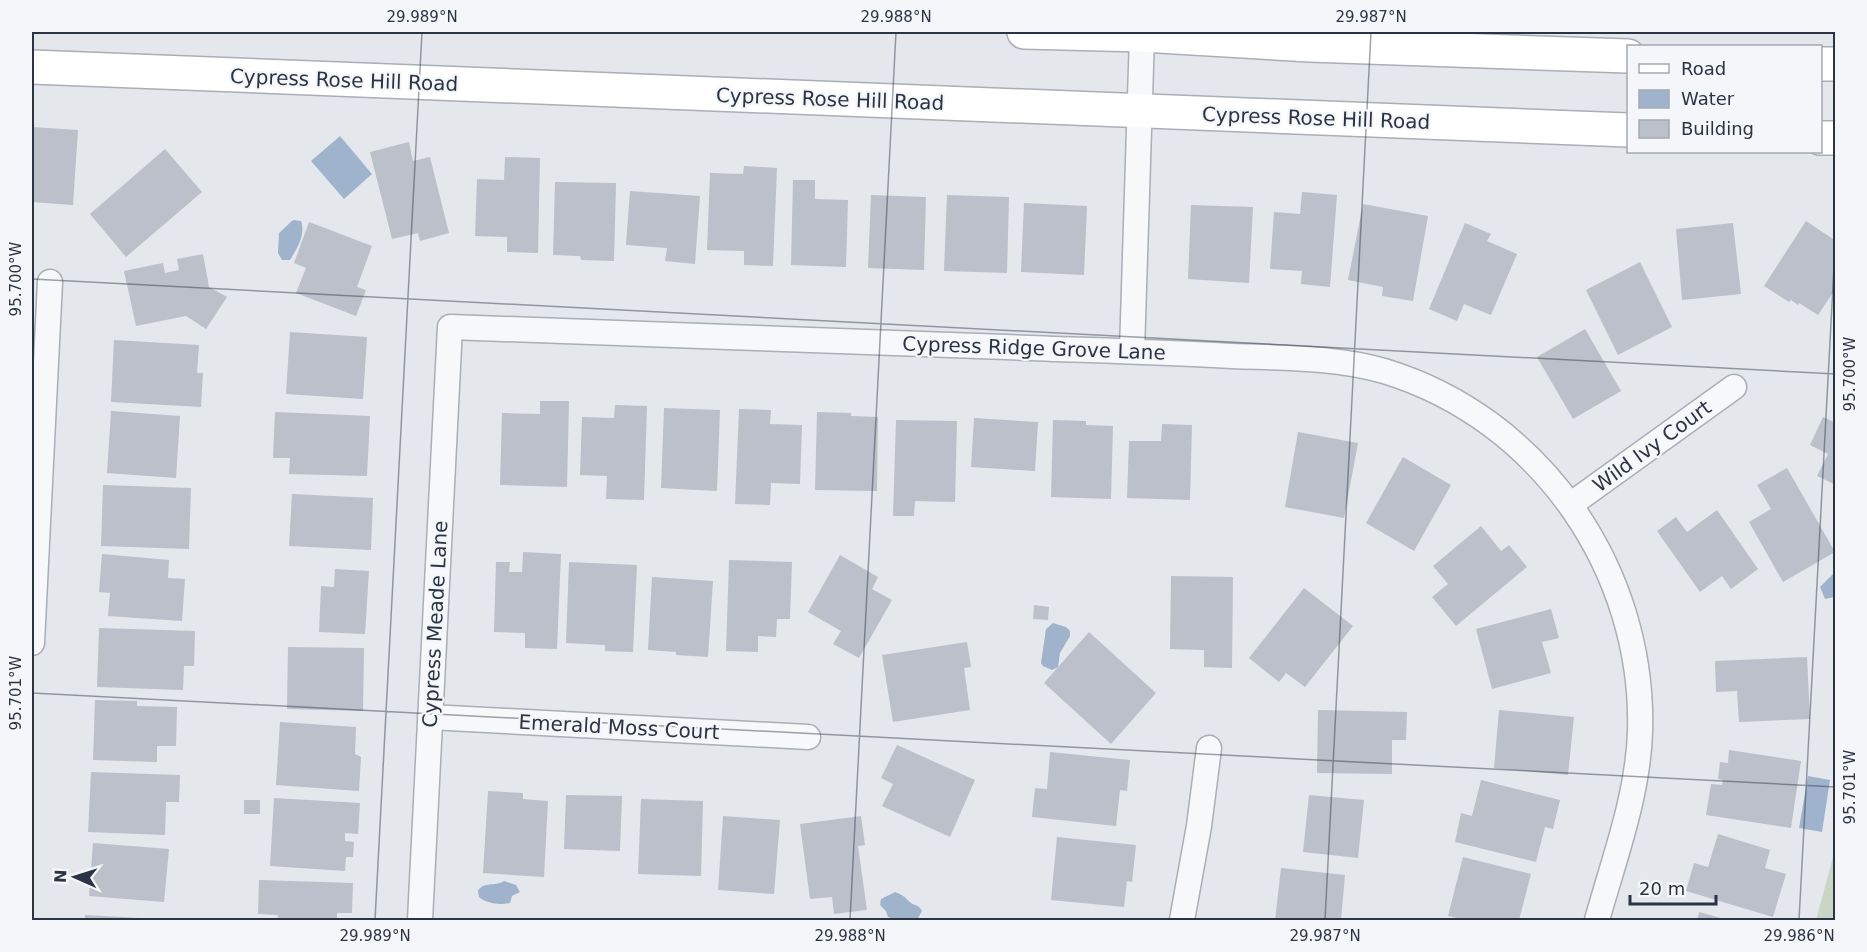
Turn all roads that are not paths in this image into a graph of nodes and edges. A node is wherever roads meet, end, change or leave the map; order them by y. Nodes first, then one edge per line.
1 (1024, 32) edge
2 (1142, 34) junction
3 (1627, 56) edge
4 (32, 68) edge
5 (1140, 111) junction
6 (1627, 130) edge
7 (50, 282) dead end
8 (450, 327) joint
9 (1132, 351) junction
10 (1734, 387) dead end
11 (1570, 506) junction
12 (32, 643) edge
13 (430, 717) junction
14 (808, 737) dead end
15 (1209, 748) dead end
16 (420, 921) edge
17 (1182, 921) edge
18 (1597, 921) edge

1 - 2 main road
2 - 3 main road
2 - 5 street
4 - 5 main road, Cypress Rose Hill Road
5 - 6 main road, Cypress Rose Hill Road
5 - 9 street
7 - 12 street
8 - 9 street, Cypress Ridge Grove Lane
8 - 13 street, Cypress Meade Lane
9 - 11 street, Cypress Ridge Grove Lane
10 - 11 street, Wild Ivy Court
11 - 18 street, Cypress Ridge Grove Lane
13 - 14 street, Emerald Moss Court
13 - 16 street, Cypress Meade Lane
15 - 17 street

